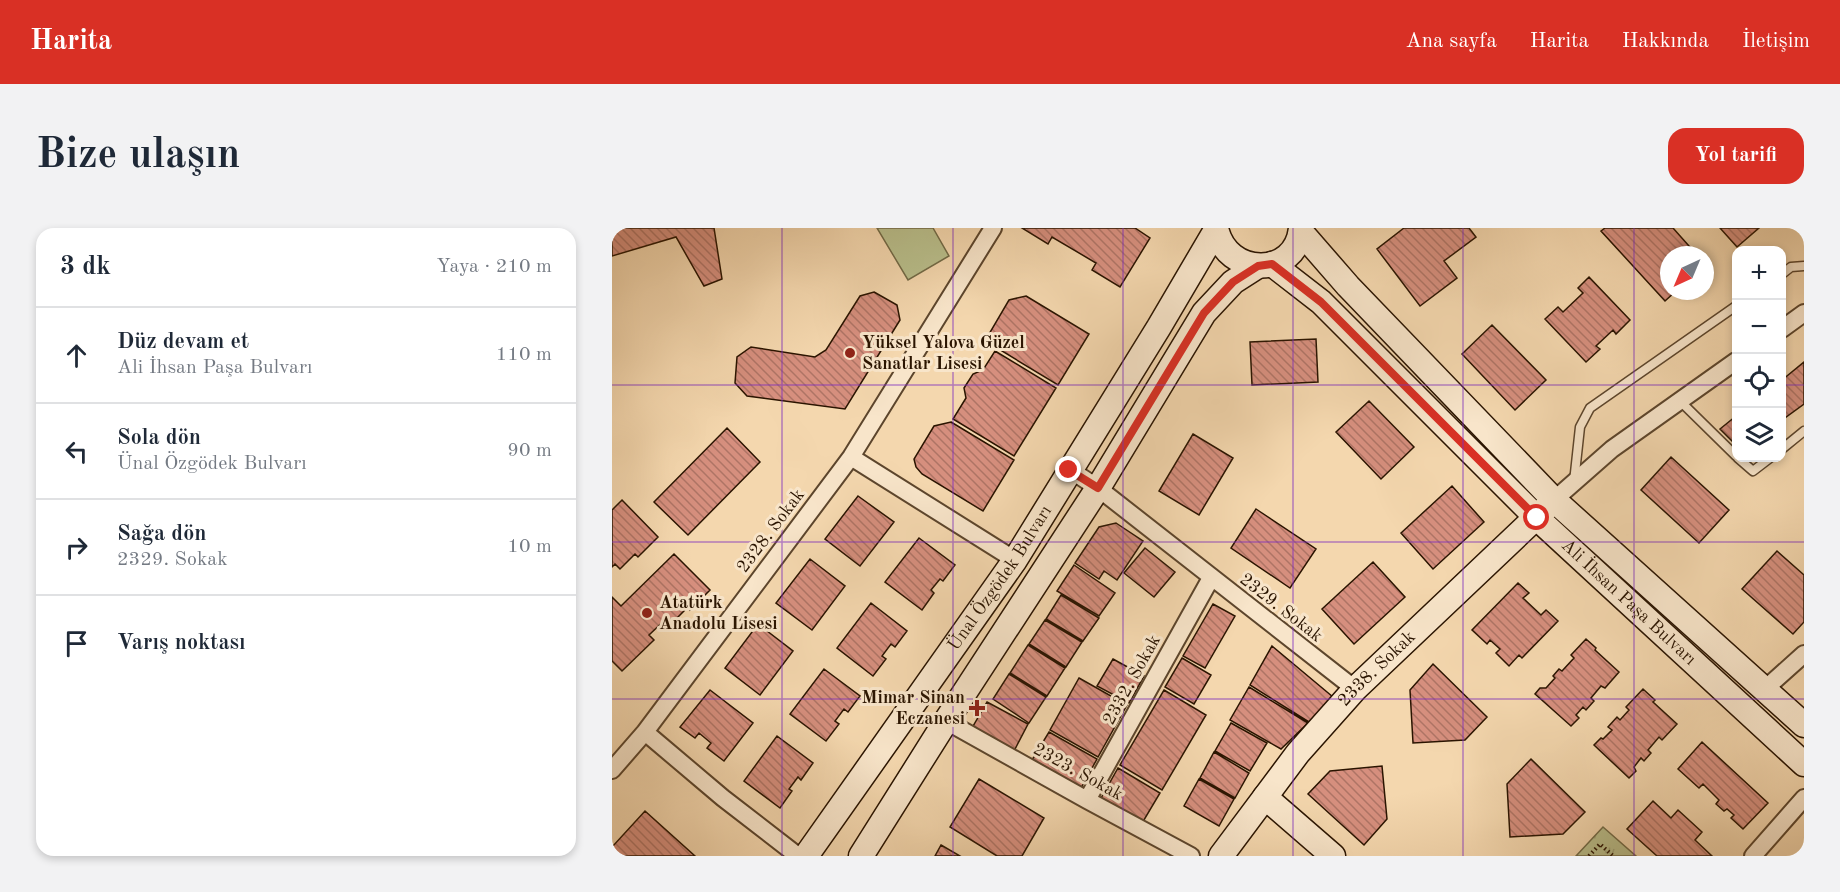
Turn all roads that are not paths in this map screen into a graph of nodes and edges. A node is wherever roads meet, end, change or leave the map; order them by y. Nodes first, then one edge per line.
1 (993, 228) edge
2 (1216, 229) edge
3 (1301, 230) edge
4 (1265, 265) junction
5 (1804, 266) edge
6 (1786, 271) edge
7 (1732, 309) edge
8 (1804, 313) edge
9 (1786, 326) edge
10 (1732, 365) edge
11 (1680, 401) junction
12 (1804, 431) edge
13 (1786, 446) edge
14 (1732, 452) edge
15 (851, 457) junction
16 (1742, 462) edge
17 (1764, 462) edge
18 (1069, 470) junction
19 (1574, 483) junction
20 (1098, 488) junction
21 (1554, 500) junction
22 (1537, 518) junction
23 (1015, 560) junction
24 (1211, 578) junction
25 (1804, 654) edge
26 (1355, 689) junction
27 (1765, 689) junction
28 (946, 721) junction
29 (1804, 725) edge
30 (645, 732) junction
31 (1804, 764) edge
32 (612, 770) edge
33 (1265, 797) junction
34 (1804, 798) edge
35 (1087, 800) junction
36 (798, 856) edge
37 (806, 856) edge
38 (861, 856) edge
39 (1191, 856) edge
40 (1221, 856) edge
41 (1333, 856) edge
42 (1753, 856) edge

1 - 15 street, 2328. Sokak
2 - 4 main road, Ali İhsan Paşa Bulvarı
2 - 18 main road, Ünal Özgödek Bulvarı
3 - 4 main road, Ünal Özgödek Bulvarı
3 - 21 main road, Ali İhsan Paşa Bulvarı
4 - 20 main road, Ünal Özgödek Bulvarı
4 - 22 main road, Ali İhsan Paşa Bulvarı
5 - 6 lane
7 - 19 lane
8 - 9 street
10 - 11 street
11 - 14 lane
11 - 19 street
12 - 13 lane
15 - 23 street
15 - 30 street, 2328. Sokak
16 - 17 lane
18 - 20 street, 2329. Sokak
18 - 23 main road, Ünal Özgödek Bulvarı
19 - 21 street
20 - 24 street, 2329. Sokak
20 - 28 main road, Ünal Özgödek Bulvarı
21 - 22 main road, 2338. Sokak
21 - 27 main road, Ali İhsan Paşa Bulvarı
22 - 26 main road, 2338. Sokak
22 - 31 main road, Ali İhsan Paşa Bulvarı
23 - 37 main road, Ünal Özgödek Bulvarı
24 - 26 street, 2329. Sokak
24 - 35 street, 2332. Sokak
25 - 27 street
26 - 33 main road, 2338. Sokak
27 - 29 main road, Ali İhsan Paşa Bulvarı
28 - 35 street, 2323. Sokak
28 - 38 main road, Ünal Özgödek Bulvarı
30 - 32 street, 2328. Sokak
30 - 36 street
33 - 40 main road, 2338. Sokak
33 - 41 main road
34 - 42 street
35 - 39 street, 2323. Sokak

